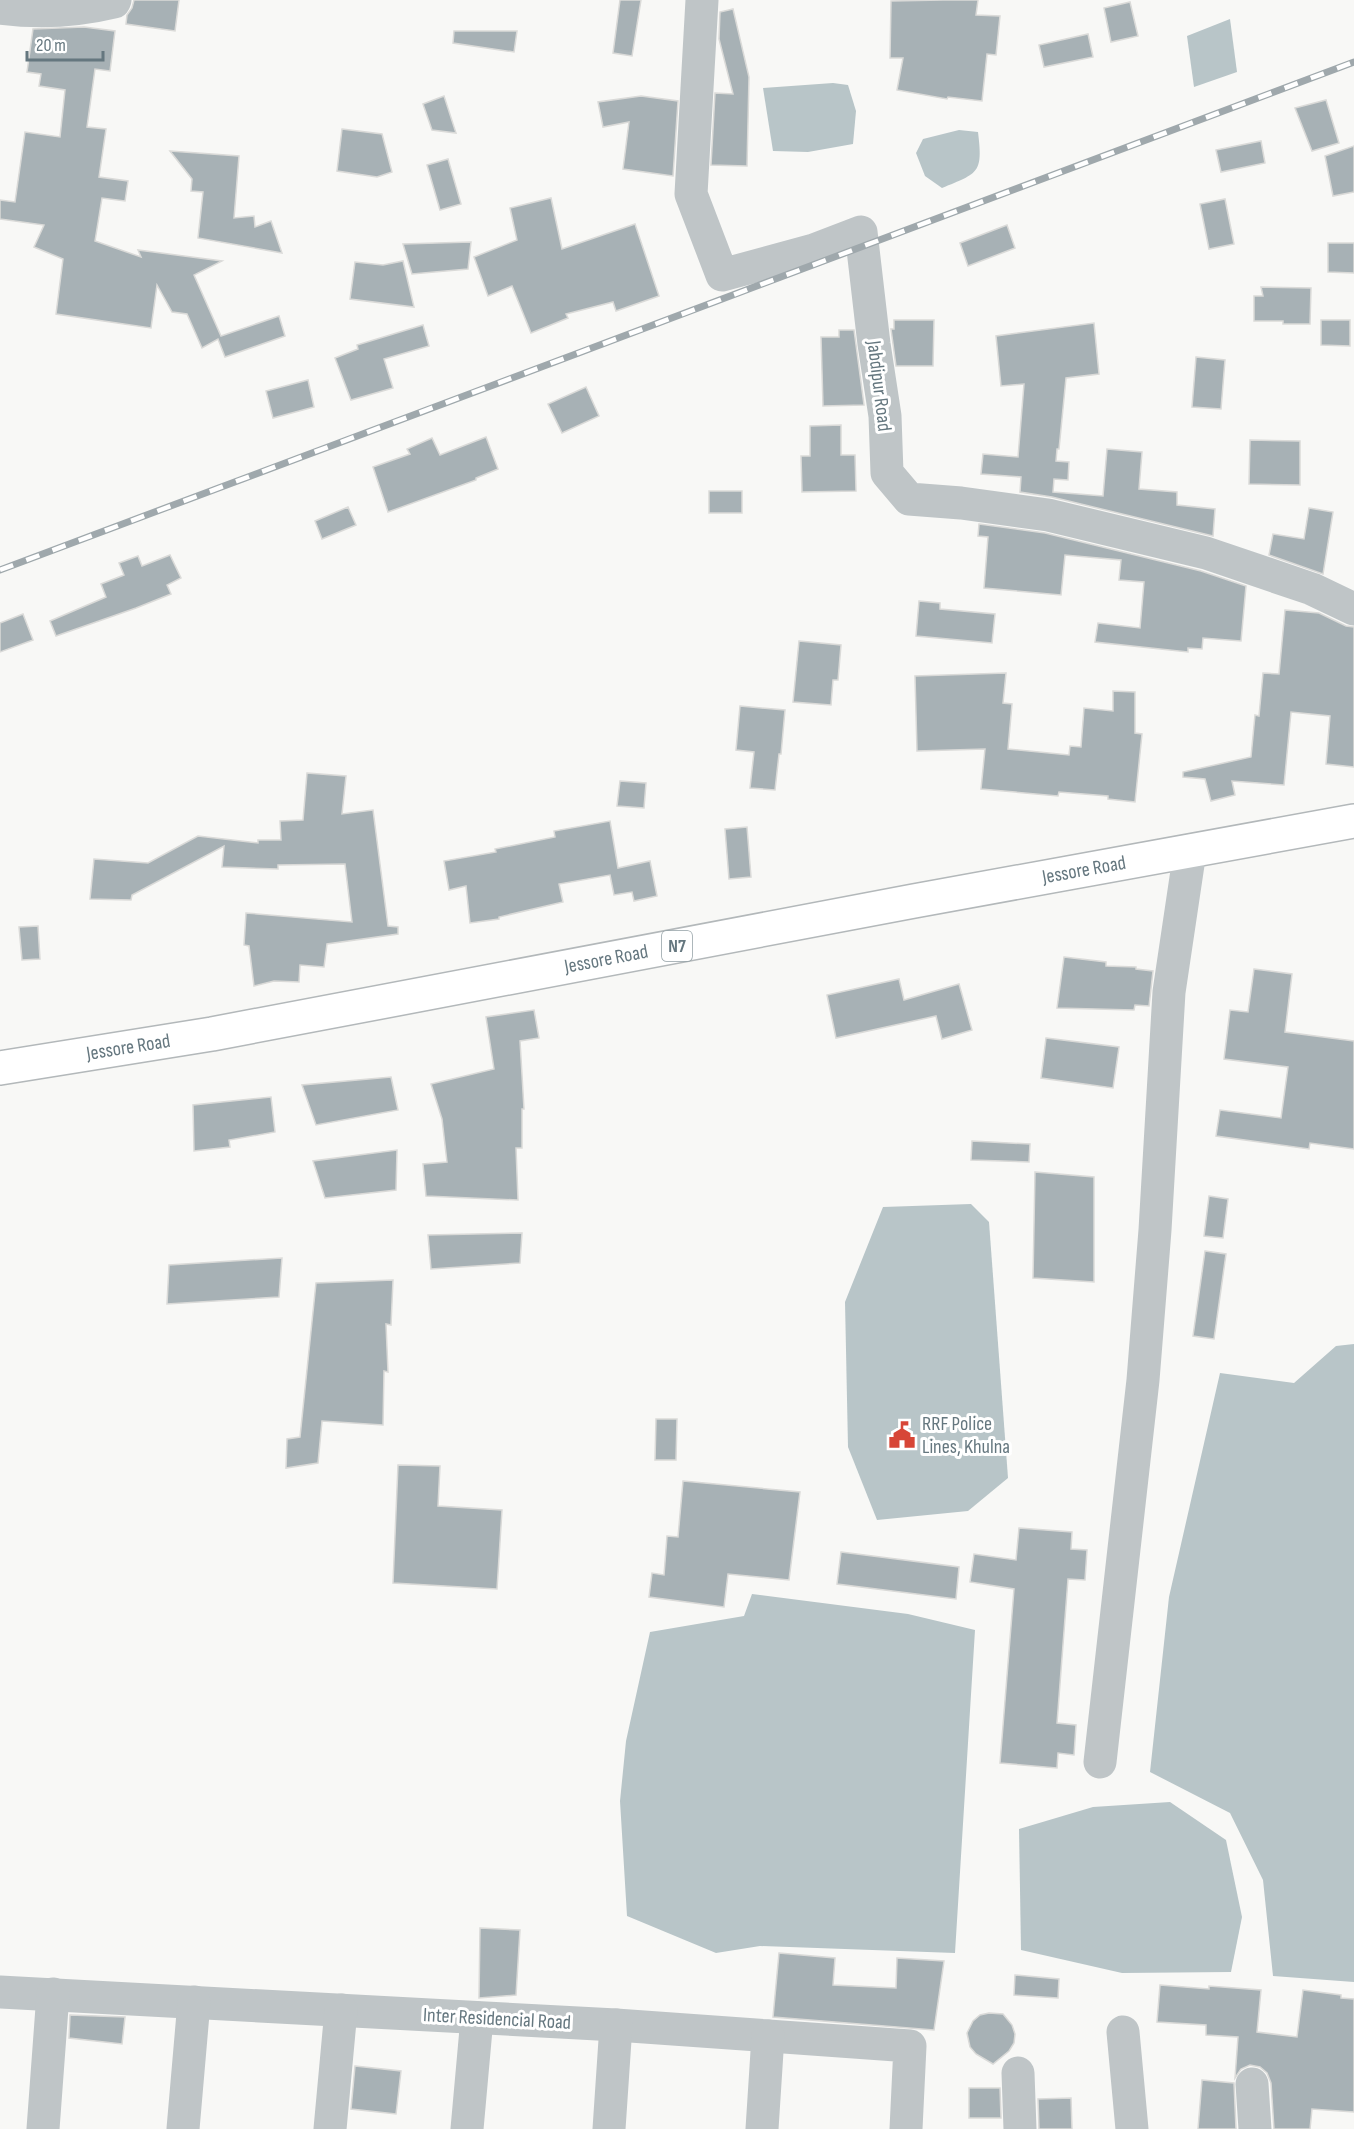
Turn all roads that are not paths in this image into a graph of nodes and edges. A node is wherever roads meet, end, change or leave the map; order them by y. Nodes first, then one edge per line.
1 (702, 0) edge
2 (115, 1) edge
3 (0, 8) edge
4 (1354, 609) edge
5 (1354, 821) edge
6 (1190, 851) junction
7 (0, 1068) edge
8 (1101, 1762) dead end
9 (0, 1992) edge
10 (53, 1995) junction
11 (194, 2002) junction
12 (341, 2010) junction
13 (477, 2018) junction
14 (616, 2025) junction
15 (1123, 2032) dead end
16 (768, 2036) junction
17 (1018, 2073) dead end
18 (1252, 2084) dead end
19 (43, 2129) edge
20 (183, 2129) edge
21 (330, 2129) edge
22 (467, 2129) edge
23 (609, 2129) edge
24 (762, 2129) edge
25 (906, 2129) edge
26 (1020, 2129) edge
27 (1132, 2129) edge
28 (1255, 2129) edge

1 - 4 street, Jabdipur Road
2 - 3 street
5 - 6 highway, Jessore Road / N7
6 - 7 highway, Jessore Road / N7
6 - 8 street
9 - 10 street, Inter Residencial Road
10 - 11 street, Inter Residencial Road
10 - 19 street
11 - 12 street, Inter Residencial Road
11 - 20 street
12 - 13 street, Inter Residencial Road
12 - 21 street
13 - 14 street, Inter Residencial Road
13 - 22 street
14 - 16 street, Inter Residencial Road
14 - 23 street
15 - 27 street
16 - 24 street
16 - 25 street, Inter Residencial Road
17 - 26 street
18 - 28 street

